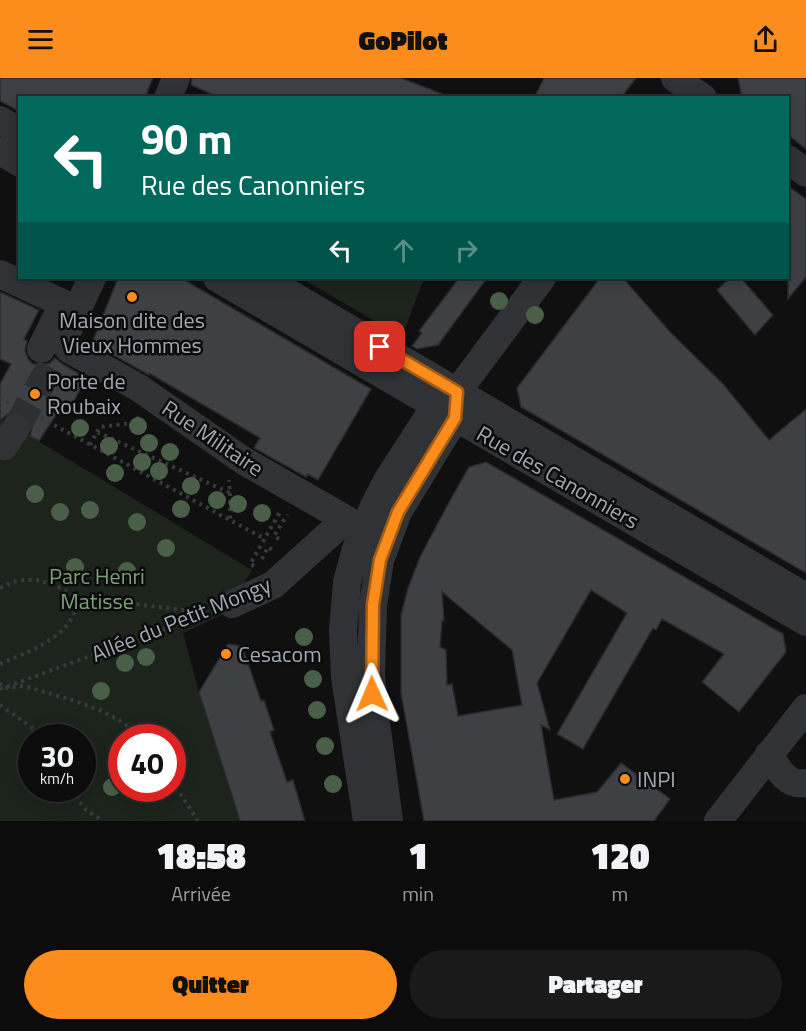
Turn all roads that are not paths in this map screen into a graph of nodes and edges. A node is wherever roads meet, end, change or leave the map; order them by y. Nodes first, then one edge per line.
1 (176, 78) edge
2 (169, 96) edge
3 (0, 120) edge
4 (18, 131) edge
5 (0, 152) edge
6 (789, 160) edge
7 (18, 162) edge
8 (806, 172) edge
9 (0, 274) edge
10 (91, 279) edge
11 (219, 279) edge
12 (265, 279) edge
13 (541, 279) edge
14 (70, 307) junction
15 (457, 405) junction
16 (354, 525) junction
17 (806, 597) edge
18 (220, 608) road end
19 (806, 622) edge
20 (806, 708) edge
21 (769, 754) junction
22 (806, 783) edge
23 (367, 821) edge
24 (389, 821) edge
25 (718, 821) edge

1 - 2 street
3 - 4 street
5 - 7 street
6 - 8 street
9 - 14 street
10 - 14 street
11 - 15 street, Rue des Canonniers
12 - 15 street, Rue des Canonniers
13 - 15 street
14 - 16 street, Rue Militaire
15 - 16 street
15 - 17 street, Rue des Canonniers
15 - 19 street, Rue des Canonniers
15 - 24 street
16 - 18 street, Allée du Petit Mongy
16 - 23 street
20 - 21 street
21 - 22 street
21 - 25 street

